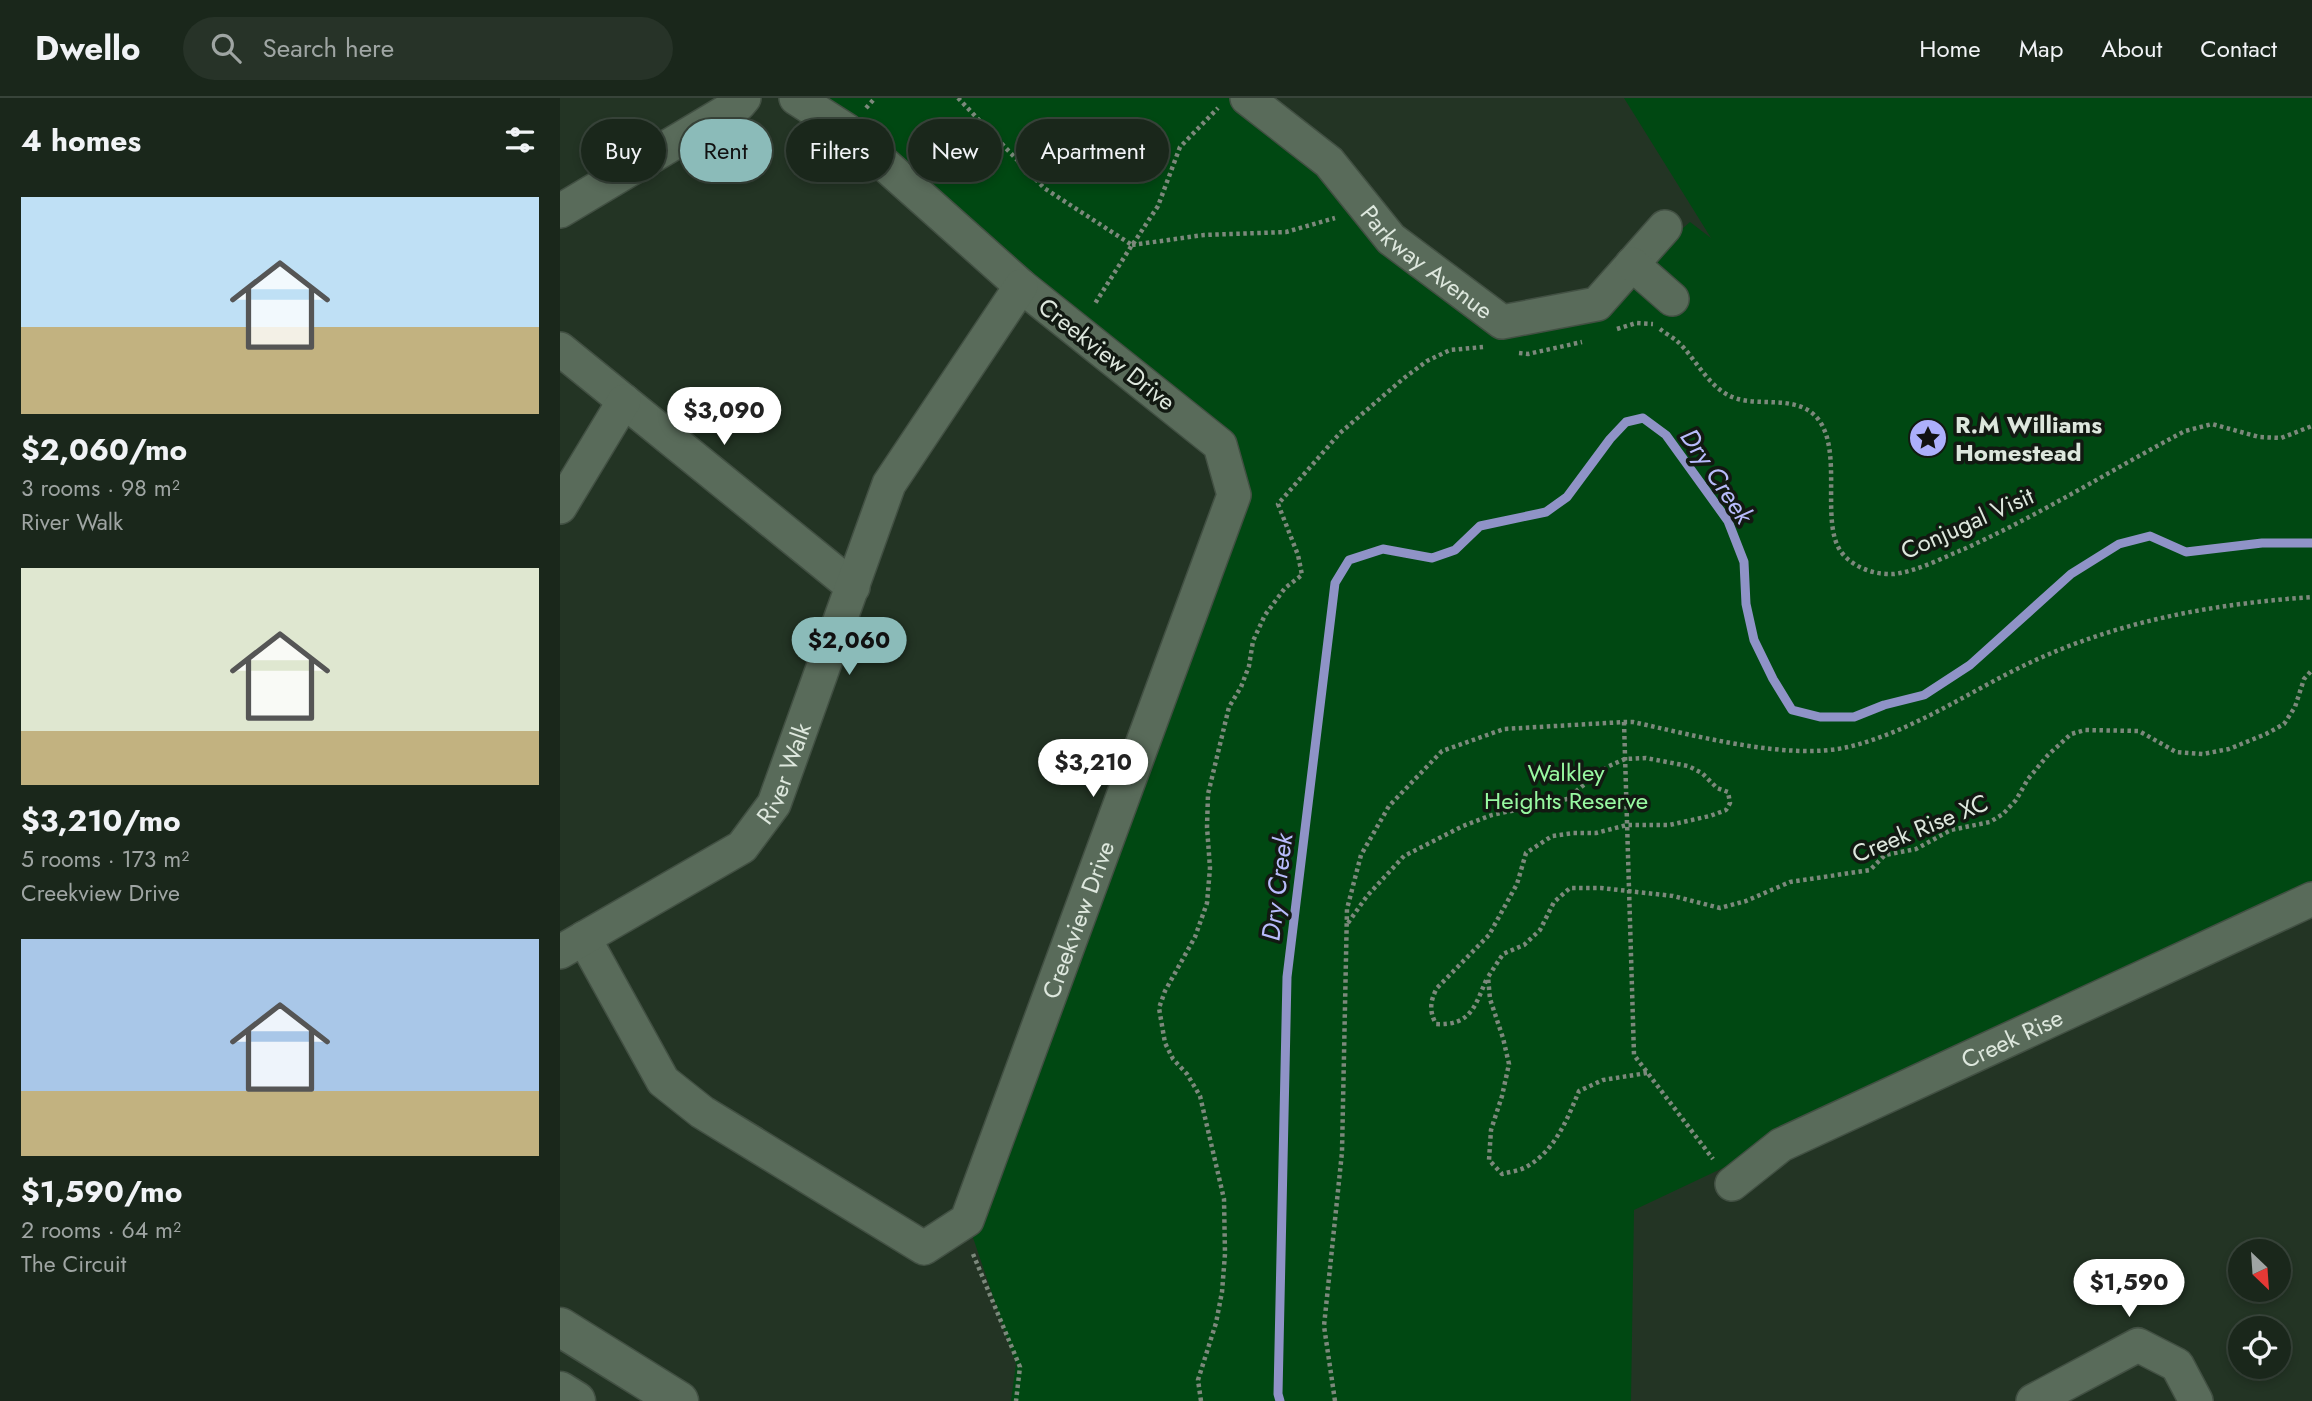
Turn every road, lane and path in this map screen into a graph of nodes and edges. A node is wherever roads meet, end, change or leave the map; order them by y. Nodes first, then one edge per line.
1 (744, 98) edge
2 (796, 98) edge
3 (958, 98) edge
4 (1233, 103) edge
5 (1365, 206) junction
6 (560, 211) edge
7 (1665, 228) dead end
8 (1132, 245) junction
9 (1632, 264) junction
10 (1021, 286) junction
11 (1672, 299) dead end
12 (1078, 330) junction
13 (1678, 342) dead end
14 (1483, 347) dead end
15 (560, 349) edge
16 (624, 401) junction
17 (2312, 426) edge
18 (560, 507) edge
19 (853, 587) junction
20 (2312, 597) edge
21 (2312, 670) edge
22 (1624, 722) junction
23 (1625, 759) junction
24 (1627, 825) junction
25 (1629, 890) junction
26 (2308, 910) edge
27 (1347, 925) junction
28 (572, 945) edge
29 (1488, 977) junction
30 (1647, 1073) junction
31 (1731, 1184) joint
32 (960, 1224) junction
33 (560, 1327) edge
34 (560, 1391) edge
35 (576, 1401) edge
36 (679, 1401) edge
37 (1016, 1401) edge
38 (1201, 1401) edge
39 (1335, 1401) edge
40 (2033, 1401) edge
41 (2196, 1401) edge

1 - 6 street
2 - 10 street, Creekview Drive
3 - 8 path
4 - 5 street, Parkway Avenue
4 - 8 path
5 - 8 path
5 - 9 street, Parkway Avenue
7 - 9 street, Parkway Avenue
8 - 12 path
9 - 11 street
10 - 12 street, Creekview Drive
10 - 19 street, River Walk
12 - 32 street, Creekview Drive
13 - 17 path, Conjugal Visit
14 - 38 path
15 - 16 street
16 - 18 street
16 - 19 street
19 - 28 street, River Walk
20 - 22 path
21 - 25 path, Creek Rise XC
22 - 23 path
22 - 27 path
23 - 24 path
23 - 24 path
23 - 27 path
24 - 25 path
24 - 29 path, Creek Rise XC
25 - 29 path, Creek Rise XC
25 - 30 path
26 - 31 street, Creek Rise
27 - 39 path
28 - 32 street, Creekview Drive
29 - 30 path
30 - 31 path
32 - 37 path
33 - 36 main road
34 - 35 main road
40 - 41 street

